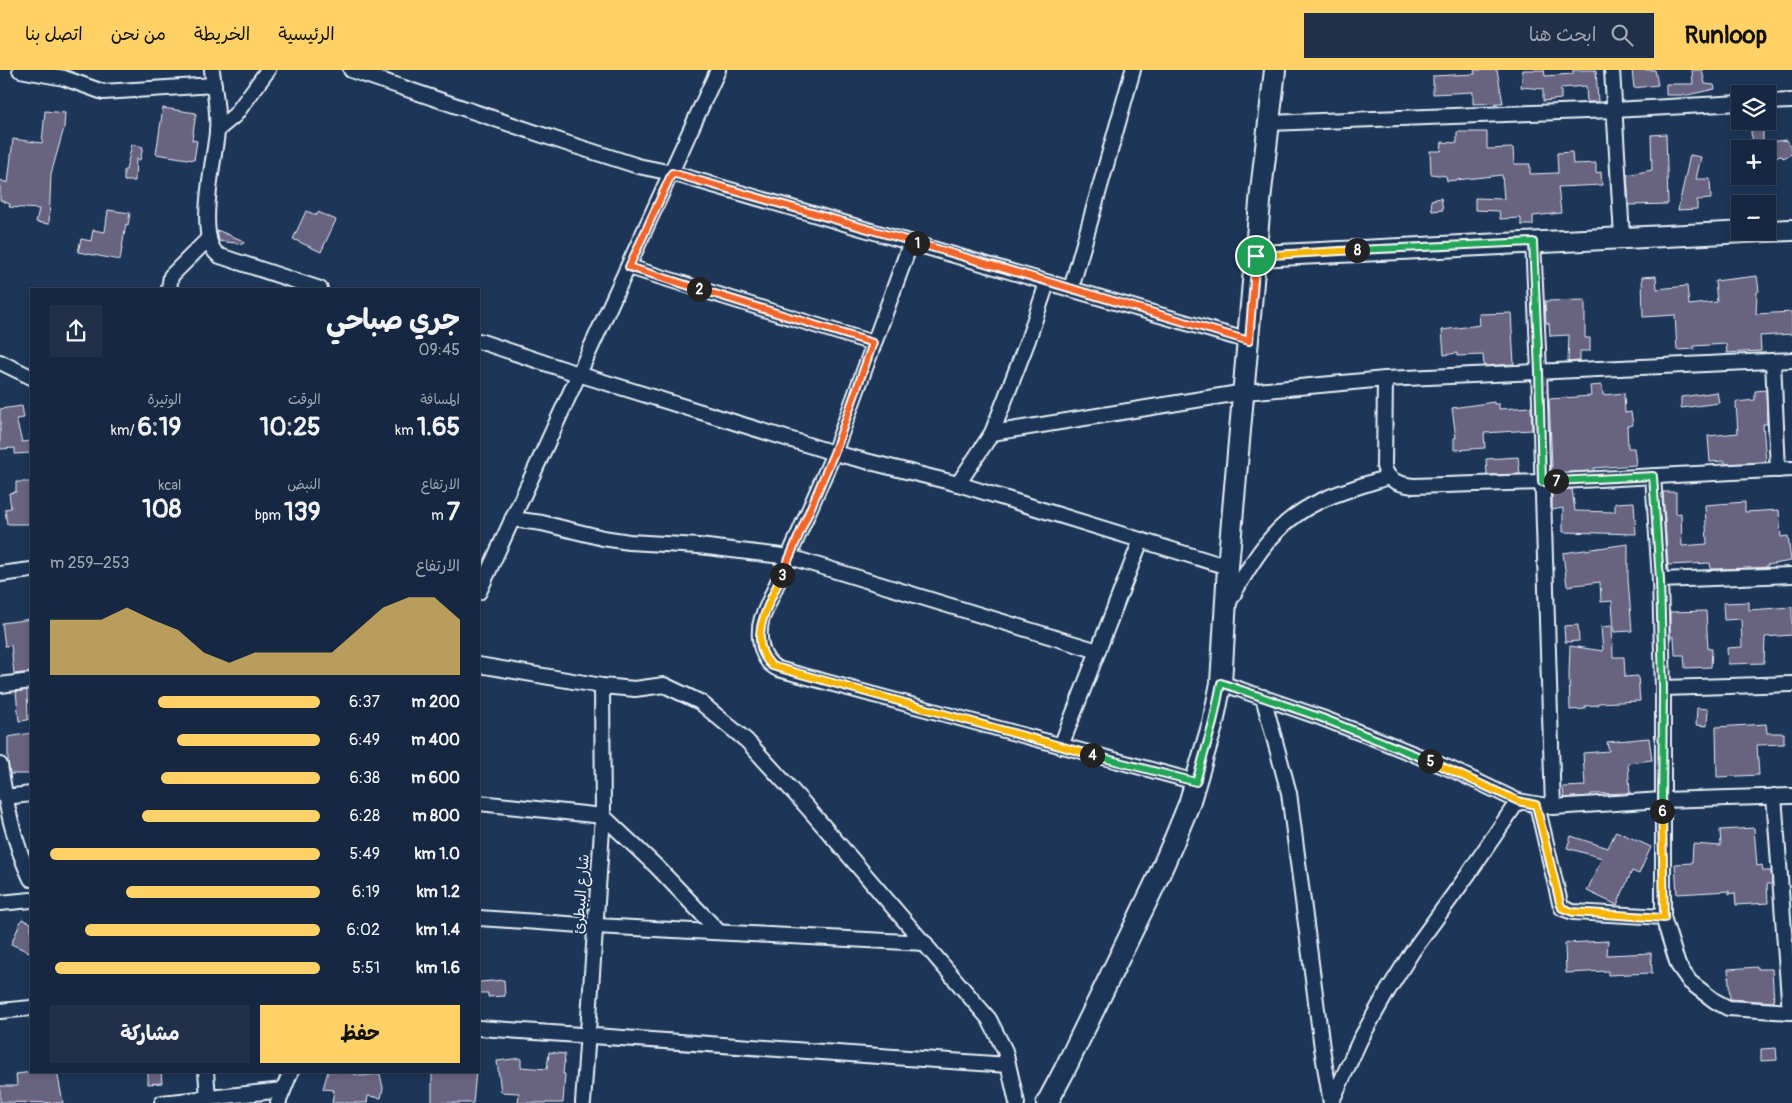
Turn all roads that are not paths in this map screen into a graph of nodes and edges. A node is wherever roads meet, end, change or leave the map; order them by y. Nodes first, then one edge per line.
1 (20, 70) edge
2 (212, 70) edge
3 (268, 70) edge
4 (351, 70) edge
5 (718, 70) edge
6 (1133, 70) edge
7 (1275, 70) edge
8 (1612, 70) edge
9 (214, 85) junction
10 (1792, 101) edge
11 (1776, 102) edge
12 (1731, 104) edge
13 (1614, 110) junction
14 (1269, 123) junction
15 (217, 130) junction
16 (672, 173) junction
17 (1792, 230) edge
18 (1776, 231) edge
19 (1731, 232) edge
20 (1622, 237) junction
21 (209, 238) junction
22 (911, 242) junction
23 (1533, 242) junction
24 (1256, 256) junction
25 (629, 267) junction
26 (1047, 282) junction
27 (169, 288) edge
28 (317, 288) edge
29 (1071, 289) junction
30 (1249, 341) junction
31 (480, 342) edge
32 (873, 343) junction
33 (1773, 360) junction
34 (1792, 360) edge
35 (0, 362) edge
36 (1539, 371) junction
37 (578, 374) junction
38 (30, 377) edge
39 (1385, 379) junction
40 (1245, 392) junction
41 (992, 433) junction
42 (834, 453) junction
43 (1785, 470) edge
44 (1653, 476) junction
45 (1389, 477) junction
46 (1542, 482) junction
47 (958, 484) junction
48 (512, 519) junction
49 (1141, 540) junction
50 (790, 556) junction
51 (1228, 567) junction
52 (30, 570) edge
53 (0, 574) edge
54 (1792, 576) edge
55 (1660, 580) junction
56 (480, 590) edge
57 (1226, 608) junction
58 (1098, 652) junction
59 (480, 665) edge
60 (30, 681) edge
61 (1221, 683) junction
62 (1792, 684) edge
63 (0, 685) edge
64 (602, 686) junction
65 (1663, 688) junction
66 (1263, 697) junction
67 (1061, 746) junction
68 (0, 765) edge
69 (1196, 782) junction
70 (30, 794) edge
71 (1774, 796) junction
72 (1792, 796) edge
73 (5, 797) junction
74 (1662, 800) junction
75 (1518, 801) junction
76 (480, 803) edge
77 (1536, 805) junction
78 (1553, 806) junction
79 (603, 816) junction
80 (30, 877) edge
81 (30, 900) edge
82 (0, 903) edge
83 (480, 918) edge
84 (1664, 918) junction
85 (596, 926) junction
86 (719, 932) junction
87 (925, 944) junction
88 (30, 1008) edge
89 (0, 1011) edge
90 (1791, 1012) edge
91 (480, 1028) edge
92 (588, 1036) junction
93 (1008, 1065) junction
94 (206, 1073) edge
95 (291, 1073) edge
96 (281, 1097) edge
97 (208, 1098) junction
98 (162, 1103) edge
99 (583, 1103) edge
100 (1017, 1103) edge
101 (1047, 1103) edge
102 (1331, 1103) edge

1 - 9 street
2 - 9 street
3 - 15 street
4 - 16 street
5 - 16 street
6 - 29 street
7 - 14 main road
8 - 13 street
9 - 15 street
10 - 11 street
12 - 13 street
13 - 14 street
13 - 20 street
14 - 24 main road
15 - 21 street
16 - 22 street
16 - 25 street
17 - 18 main road
19 - 20 main road
20 - 23 main road
21 - 27 street
21 - 28 street
22 - 26 street
22 - 32 street
23 - 24 main road
23 - 36 street
24 - 30 main road
25 - 32 street
25 - 37 street
26 - 29 street
26 - 41 street
29 - 30 street
30 - 40 main road
31 - 37 street
32 - 42 street
33 - 34 street
33 - 36 street
33 - 43 street
35 - 38 street
36 - 39 street
36 - 46 street
37 - 42 street
37 - 48 street
39 - 40 street
39 - 45 street
40 - 41 street
40 - 51 main road
41 - 47 street
42 - 47 street
42 - 50 street
43 - 44 street
44 - 46 street
44 - 55 street
45 - 46 street
45 - 57 street
46 - 78 street
47 - 49 street
48 - 50 street
48 - 56 street
49 - 51 street
49 - 58 street
50 - 58 street
50 - 67 street
51 - 57 main road
52 - 53 street
54 - 55 street
55 - 65 street
57 - 61 main road
58 - 67 street
59 - 64 street
60 - 63 street
61 - 66 street
61 - 69 main road
62 - 65 street
64 - 79 street, شارع البيطرئ
64 - 87 street
65 - 74 street
66 - 75 street
66 - 102 street
67 - 69 street
68 - 73 street
69 - 101 main road
70 - 73 street
71 - 72 street
71 - 74 street
71 - 90 street
73 - 80 street
74 - 78 street
74 - 84 street
75 - 77 street
75 - 102 street
76 - 79 street
77 - 78 street
77 - 84 street
79 - 85 street, شارع البيطرئ
79 - 86 street
81 - 82 street
83 - 85 street
84 - 90 street
85 - 86 street
85 - 92 street, شارع البيطرئ
86 - 87 street
87 - 93 street
88 - 89 street
91 - 92 street
92 - 93 street
92 - 99 street, شارع البيطرئ
93 - 100 street
94 - 97 street
95 - 96 street
96 - 97 street
97 - 98 street

